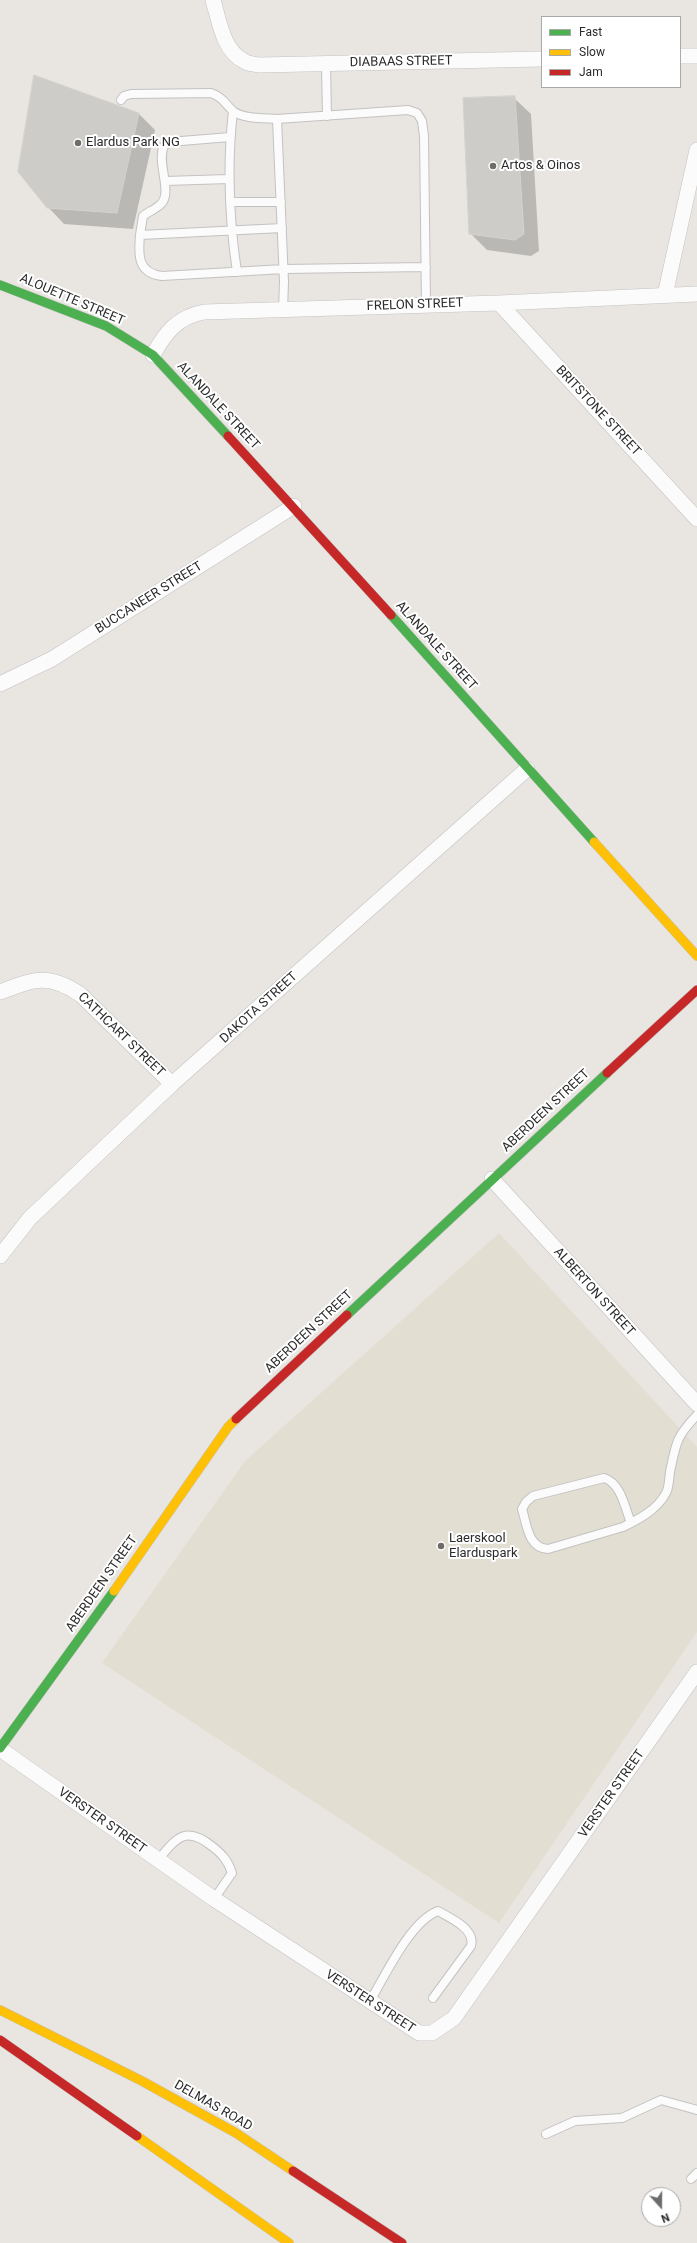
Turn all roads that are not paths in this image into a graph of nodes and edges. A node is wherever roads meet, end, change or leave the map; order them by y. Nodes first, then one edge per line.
1 (213, 0) edge
2 (681, 56) edge
3 (697, 56) edge
4 (541, 59) edge
5 (326, 64) junction
6 (121, 100) dead end
7 (233, 111) junction
8 (327, 116) junction
9 (277, 119) junction
10 (230, 136) junction
11 (697, 150) edge
12 (229, 180) junction
13 (165, 181) junction
14 (230, 202) junction
15 (281, 202) junction
16 (282, 228) junction
17 (231, 230) junction
18 (140, 235) junction
19 (426, 267) junction
20 (284, 269) junction
21 (237, 272) junction
22 (0, 285) edge
23 (697, 294) edge
24 (665, 295) junction
25 (499, 303) junction
26 (426, 305) junction
27 (284, 310) junction
28 (152, 355) junction
29 (294, 506) junction
30 (697, 519) edge
31 (0, 684) edge
32 (527, 769) junction
33 (697, 956) edge
34 (697, 990) edge
35 (0, 992) edge
36 (172, 1084) junction
37 (492, 1179) junction
38 (0, 1256) edge
39 (697, 1404) edge
40 (697, 1415) edge
41 (631, 1523) junction
42 (697, 1672) edge
43 (0, 1749) edge
44 (158, 1860) junction
45 (214, 1899) junction
46 (433, 1998) dead end
47 (369, 2002) junction
48 (0, 2010) edge
49 (0, 2040) edge
50 (697, 2110) edge
51 (546, 2134) dead end
52 (697, 2173) edge
53 (691, 2180) dead end
54 (289, 2243) edge
55 (402, 2243) edge

1 - 5 street, DIABAAS STREET
2 - 3 street
4 - 5 street, DIABAAS STREET
5 - 8 lane
6 - 7 lane
7 - 9 lane
7 - 10 lane
8 - 9 lane
8 - 19 lane
9 - 15 lane
10 - 12 lane
10 - 13 lane
11 - 24 street
12 - 13 lane
12 - 14 lane
13 - 18 lane
14 - 15 lane
14 - 17 lane
15 - 16 lane
16 - 17 lane
16 - 20 lane
17 - 18 lane
17 - 21 lane
18 - 21 lane
19 - 20 lane
19 - 26 lane
20 - 21 lane
20 - 27 lane
22 - 28 street, ALOUETTE STREET
23 - 24 street, FRELON STREET
24 - 25 street, FRELON STREET
25 - 26 street, FRELON STREET
25 - 30 street, BRITSTONE STREET
26 - 27 street, FRELON STREET
27 - 28 street, FRELON STREET
28 - 29 street, ALANDALE STREET
29 - 31 street, BUCCANEER STREET
29 - 32 street, ALANDALE STREET
32 - 33 street, ALANDALE STREET
32 - 36 street, DAKOTA STREET
34 - 37 street, ABERDEEN STREET
35 - 36 street, CATHCART STREET
36 - 38 street, DAKOTA STREET
37 - 39 street, ALBERTON STREET
37 - 43 street, ABERDEEN STREET
40 - 41 lane
41 - 41 lane
42 - 47 street, VERSTER STREET
43 - 44 street, VERSTER STREET
44 - 45 street, VERSTER STREET
44 - 45 lane
45 - 47 street, VERSTER STREET
46 - 47 lane
48 - 55 street, DELMAS ROAD
49 - 54 street
50 - 51 lane
52 - 53 lane

